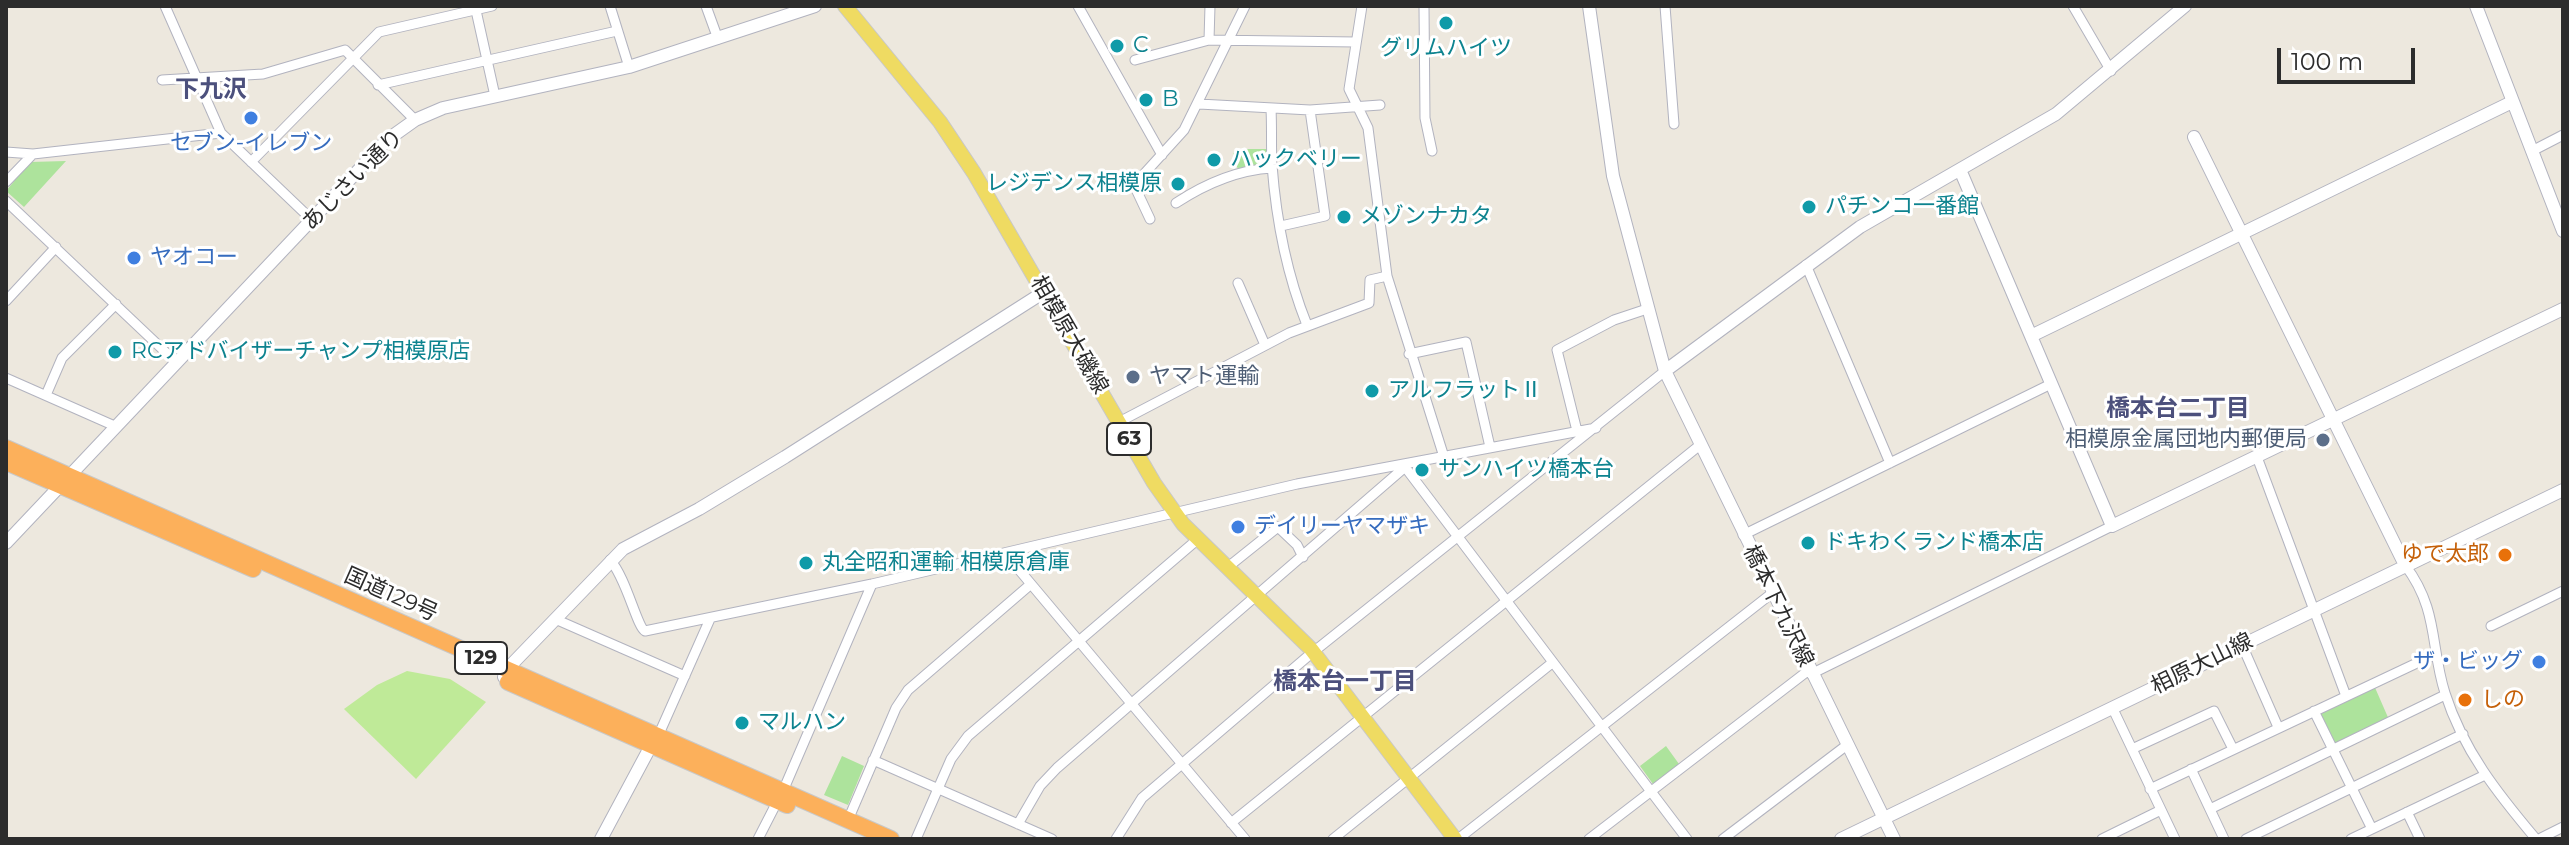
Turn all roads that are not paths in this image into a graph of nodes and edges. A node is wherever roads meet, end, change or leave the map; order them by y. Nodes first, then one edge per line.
1 (165, 6) edge
2 (492, 6) edge
3 (610, 6) edge
4 (706, 6) edge
5 (815, 6) edge
6 (845, 6) edge
7 (1078, 6) edge
8 (1210, 6) edge
9 (1245, 6) edge
10 (1362, 6) edge
11 (1424, 6) edge
12 (1589, 6) edge
13 (1665, 6) edge
14 (2073, 6) edge
15 (2185, 6) edge
16 (2476, 6) edge
17 (475, 8) edge
18 (617, 31) junction
19 (718, 39) junction
20 (1209, 40) junction
21 (1227, 40) junction
22 (1356, 42) junction
23 (351, 57) junction
24 (488, 60) junction
25 (1135, 60) dead end
26 (629, 67) junction
27 (2111, 71) junction
28 (194, 78) junction
29 (162, 80) dead end
30 (378, 85) junction
31 (495, 96) junction
32 (2512, 102) junction
33 (1199, 104) junction
34 (1380, 105) dead end
35 (1357, 107) junction
36 (1271, 109) junction
37 (1310, 110) junction
38 (415, 120) junction
39 (1674, 124) dead end
40 (221, 133) junction
41 (2563, 135) edge
42 (2194, 137) dead end
43 (1432, 151) dead end
44 (2532, 151) junction
45 (6, 152) edge
46 (33, 154) junction
47 (1162, 155) junction
48 (251, 162) junction
49 (1272, 168) junction
50 (1961, 172) junction
51 (6, 182) edge
52 (6, 201) edge
53 (1176, 203) dead end
54 (1150, 219) dead end
55 (312, 220) junction
56 (1281, 226) junction
57 (2563, 231) edge
58 (2241, 233) junction
59 (56, 247) junction
60 (1806, 265) junction
61 (1387, 276) junction
62 (1238, 283) dead end
63 (1044, 292) junction
64 (6, 301) edge
65 (116, 304) junction
66 (1647, 309) junction
67 (2563, 309) edge
68 (1307, 325) junction
69 (2031, 336) junction
70 (1265, 345) junction
71 (1409, 354) junction
72 (177, 363) junction
73 (1665, 371) junction
74 (6, 378) edge
75 (2051, 384) junction
76 (46, 395) junction
77 (2333, 420) junction
78 (1119, 422) junction
79 (117, 427) junction
80 (1596, 428) junction
81 (1577, 431) junction
82 (1700, 445) junction
83 (1490, 447) junction
84 (6, 448) edge
85 (1444, 457) junction
86 (2257, 457) junction
87 (6, 462) edge
88 (1890, 463) junction
89 (1405, 467) junction
90 (66, 481) junction
91 (2563, 490) edge
92 (1175, 513) junction
93 (2112, 526) junction
94 (1743, 535) junction
95 (1459, 537) junction
96 (1198, 539) junction
97 (6, 543) edge
98 (1005, 553) junction
99 (1303, 557) junction
100 (610, 560) junction
101 (2405, 565) junction
102 (1228, 567) junction
103 (872, 584) junction
104 (1031, 584) junction
105 (2563, 591) edge
106 (1771, 594) junction
107 (1258, 596) junction
108 (1507, 601) junction
109 (2314, 609) junction
110 (555, 619) junction
111 (710, 619) junction
112 (2491, 626) dead end
113 (1078, 640) junction
114 (2242, 645) junction
115 (1313, 652) junction
116 (2436, 654) junction
117 (1552, 663) junction
118 (1810, 672) junction
119 (505, 675) junction
120 (685, 676) junction
121 (2445, 695) junction
122 (2346, 696) junction
123 (1132, 705) junction
124 (2112, 707) junction
125 (2314, 711) junction
126 (1363, 717) junction
127 (1601, 727) junction
128 (2278, 727) junction
129 (2463, 734) junction
130 (654, 740) junction
131 (1847, 745) junction
132 (2132, 749) junction
133 (2233, 749) junction
134 (2333, 749) junction
135 (873, 760) junction
136 (1182, 764) junction
137 (2191, 769) junction
138 (2483, 776) junction
139 (1409, 778) junction
140 (2352, 788) junction
141 (2150, 789) junction
142 (938, 790) junction
143 (1651, 792) junction
144 (780, 796) junction
145 (2210, 809) junction
146 (2161, 810) junction
147 (2407, 812) junction
148 (1884, 817) junction
149 (848, 820) junction
150 (1231, 823) junction
151 (1018, 824) junction
152 (2563, 827) edge
153 (2123, 829) junction
154 (2372, 829) junction
155 (601, 839) edge
156 (758, 839) edge
157 (866, 839) edge
158 (891, 839) edge
159 (916, 839) edge
160 (1052, 839) edge
161 (1116, 839) edge
162 (1245, 839) edge
163 (1333, 839) edge
164 (1456, 839) edge
165 (1589, 839) edge
166 (1687, 839) edge
167 (1723, 839) edge
168 (1841, 839) edge
169 (1894, 839) edge
170 (2102, 839) edge
171 (2128, 839) edge
172 (2175, 839) edge
173 (2224, 839) edge
174 (2246, 839) edge
175 (2351, 839) edge
176 (2420, 839) edge
177 (2537, 839) edge

1 - 28 street
2 - 17 street
3 - 18 street
4 - 19 street
5 - 19 street, あじさい通り
6 - 63 main road, 相模原大磯線 / 63
7 - 47 street
8 - 20 street
9 - 21 street
10 - 22 street
11 - 43 street
12 - 66 street, 橋本下九沢線
13 - 39 street
14 - 27 street
15 - 27 street
16 - 32 street
17 - 23 street
17 - 24 street
18 - 24 street
18 - 26 street
19 - 26 street, あじさい通り
20 - 21 street
20 - 25 street
21 - 22 street
21 - 33 street
22 - 35 street
23 - 28 street
23 - 30 street
23 - 48 street
24 - 30 street
24 - 31 street
26 - 31 street, あじさい通り
27 - 50 street
28 - 29 street
28 - 40 street
30 - 38 street
31 - 38 street, あじさい通り
32 - 44 street
32 - 58 street
33 - 36 street
33 - 47 street
34 - 35 street
35 - 37 street
35 - 61 street
36 - 37 street
36 - 49 street
37 - 56 street
38 - 55 street, あじさい通り
40 - 46 street
40 - 48 street
41 - 44 street
42 - 58 street
44 - 57 street
45 - 46 street
46 - 51 street
47 - 54 street
48 - 55 street
49 - 53 street
49 - 56 street
50 - 60 street
50 - 69 street
52 - 59 street
55 - 72 street, あじさい通り
56 - 68 street
58 - 69 street
58 - 77 street
59 - 64 street
59 - 65 street
60 - 73 street
60 - 88 street
61 - 68 street
61 - 71 street
62 - 70 street
63 - 78 main road, 相模原大磯線 / 63
63 - 100 street
65 - 72 street
65 - 76 street
66 - 73 street, 橋本下九沢線
66 - 81 street
67 - 77 street
68 - 70 street
69 - 75 street
70 - 78 street
71 - 83 street
71 - 85 street
72 - 79 street, あじさい通り
73 - 80 street
73 - 82 street, 橋本下九沢線
74 - 76 street
75 - 88 street
75 - 93 street
76 - 79 street
77 - 86 street
77 - 101 street
78 - 92 main road, 相模原大磯線 / 63
79 - 90 street, あじさい通り
80 - 81 street
80 - 95 street
81 - 83 street
82 - 94 street, 橋本下九沢線
82 - 108 street
83 - 85 street
84 - 90 highway, 国道129号 / 129
85 - 89 street
86 - 93 street
86 - 109 street
87 - 90 highway, 国道129号 / 129
88 - 94 street
89 - 92 street
89 - 95 street
89 - 99 street
90 - 97 street, あじさい通り
90 - 119 highway, 国道129号 / 129
91 - 101 street, 相原大山線
92 - 96 main road, 相模原大磯線 / 63
92 - 98 street
93 - 118 street
94 - 106 street, 橋本下九沢線
95 - 108 street
95 - 115 street
96 - 102 main road, 相模原大磯線 / 63
96 - 113 street
98 - 103 street
98 - 104 street
99 - 102 street
99 - 107 street
100 - 110 street
100 - 111 street
101 - 109 street, 相原大山線
101 - 116 street
102 - 107 main road, 相模原大磯線 / 63
103 - 111 street
103 - 144 street
104 - 113 street
104 - 135 street
105 - 112 street
106 - 118 street, 橋本下九沢線
106 - 127 street
107 - 115 main road, 相模原大磯線 / 63
107 - 123 street
108 - 117 street
108 - 126 street
109 - 114 street, 相原大山線
109 - 122 street
110 - 119 street
110 - 120 street
111 - 120 street
113 - 123 street
113 - 142 street
114 - 124 street, 相原大山線
114 - 128 street
115 - 126 main road, 相模原大磯線 / 63
115 - 136 street
116 - 121 street
116 - 122 street
117 - 127 street
117 - 139 street
118 - 131 street, 橋本下九沢線
118 - 143 street
119 - 130 highway, 国道129号 / 129
120 - 130 street
121 - 129 street
121 - 134 street
122 - 125 street
123 - 136 street
123 - 151 street
124 - 132 street
124 - 148 street, 相原大山線
125 - 128 street
125 - 134 street
126 - 139 main road, 相模原大磯線 / 63
126 - 150 street
127 - 143 street
127 - 164 street
128 - 133 street
129 - 138 street
129 - 140 street
130 - 144 highway, 国道129号 / 129
130 - 155 street
131 - 148 street, 橋本下九沢線
131 - 167 street
132 - 133 street
132 - 141 street
133 - 137 street
134 - 140 street
134 - 145 street
135 - 142 street
135 - 149 street
136 - 150 street
136 - 161 street
137 - 141 street
137 - 145 street
138 - 147 street
138 - 177 street
139 - 163 street
139 - 164 main road, 相模原大磯線 / 63
140 - 154 street
140 - 174 street
141 - 146 street
142 - 151 street
142 - 159 street
143 - 165 street
143 - 166 street
144 - 149 highway, 国道129号 / 129
144 - 156 street
144 - 157 highway, 国道129号 / 129
145 - 173 street
146 - 153 street
146 - 172 street
147 - 154 street
147 - 176 street
148 - 168 street, 相原大山線
148 - 169 street, 橋本下九沢線
149 - 158 highway, 国道129号 / 129
150 - 162 street
151 - 160 street
152 - 177 street
153 - 170 street
153 - 171 street
154 - 175 street

